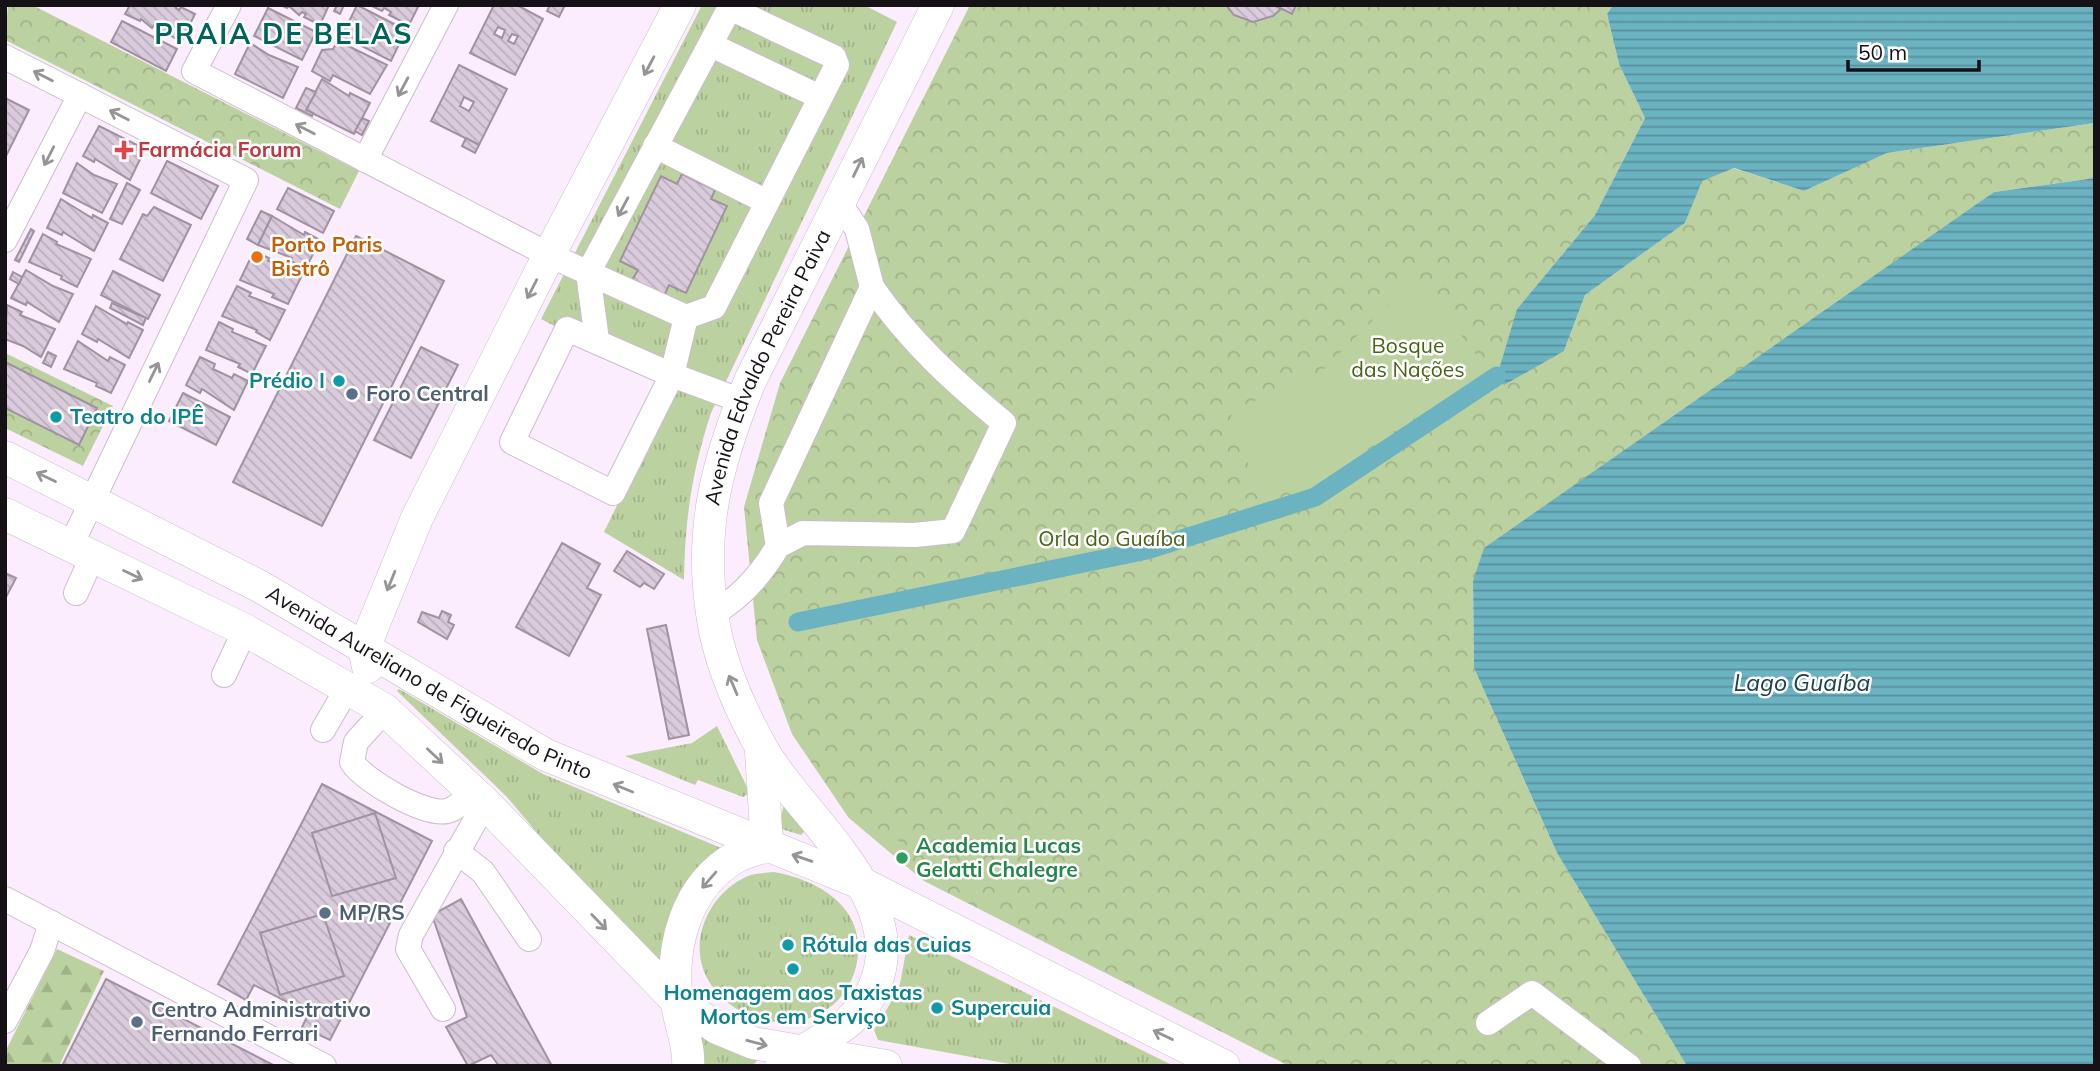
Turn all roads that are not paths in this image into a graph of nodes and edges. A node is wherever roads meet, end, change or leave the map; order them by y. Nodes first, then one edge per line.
1 (229, 5) edge
2 (446, 5) edge
3 (680, 5) edge
4 (939, 5) edge
5 (711, 45) junction
6 (5, 57) edge
7 (80, 95) junction
8 (820, 97) junction
9 (655, 146) junction
10 (365, 160) junction
11 (765, 201) junction
12 (840, 204) junction
13 (5, 240) edge
14 (549, 255) junction
15 (588, 273) junction
16 (872, 287) junction
17 (686, 317) junction
18 (597, 340) junction
19 (673, 375) junction
20 (742, 401) junction
21 (5, 457) edge
22 (93, 500) junction
23 (5, 514) edge
24 (778, 546) junction
25 (82, 550) junction
26 (76, 593) dead end
27 (712, 614) junction
28 (245, 630) junction
29 (364, 648) junction
30 (224, 675) dead end
31 (348, 687) junction
32 (385, 710) junction
33 (323, 730) dead end
34 (761, 747) junction
35 (479, 797) junction
36 (767, 846) junction
37 (456, 851) junction
38 (864, 885) junction
39 (5, 899) edge
40 (51, 923) junction
41 (529, 939) dead end
42 (677, 1001) junction
43 (443, 1009) dead end
44 (5, 1021) edge
45 (1488, 1023) dead end
46 (790, 1059) edge
47 (324, 1066) edge
48 (688, 1066) edge
49 (886, 1066) edge
50 (1224, 1066) edge
51 (1629, 1066) edge

10 -> 1 street
2 -> 10 street
3 -> 14 main road
12 -> 4 main road, Avenida Edvaldo Pereira Paiva
5 - 8 street
5 - 8 street
5 - 9 street
7 -> 6 street
7 -> 13 street
22 -> 7 street
8 - 11 street
9 - 11 street
9 -> 15 street
10 - 14 street
11 - 17 street
12 - 16 street
12 - 20 main road, Avenida Edvaldo Pereira Paiva
14 - 15 street
14 -> 29 main road
15 - 17 street
15 - 18 street
16 - 24 street
16 - 24 street
17 - 19 street
18 - 19 street
18 - 19 street
19 - 20 street
20 - 27 main road, Avenida Edvaldo Pereira Paiva
22 -> 21 main road, Avenida Aureliano de Figueiredo Pinto
22 - 25 street
22 - 29 main road, Avenida Aureliano de Figueiredo Pinto
23 - 25 main road, Avenida Aureliano de Figueiredo Pinto
24 - 27 street
25 - 26 street
25 -> 28 main road, Avenida Aureliano de Figueiredo Pinto
34 -> 27 main road, Avenida Edvaldo Pereira Paiva
28 - 30 street
28 - 31 main road, Avenida Aureliano de Figueiredo Pinto
29 - 32 main road
36 -> 29 main road, Avenida Aureliano de Figueiredo Pinto
31 - 32 main road, Avenida Aureliano de Figueiredo Pinto
31 - 33 street
32 -> 35 main road, Avenida Aureliano de Figueiredo Pinto
32 - 35 street
34 - 36 main road, Avenida Edvaldo Pereira Paiva
34 - 38 main road, Avenida Edvaldo Pereira Paiva
35 - 37 street
35 -> 42 main road, Avenida Aureliano de Figueiredo Pinto
38 -> 36 main road, Avenida Aureliano de Figueiredo Pinto
36 -> 42 main road
37 - 41 street
37 - 43 street
38 - 46 main road, Avenida Edvaldo Pereira Paiva
50 -> 38 main road, Avenida Edvaldo Pereira Paiva
39 - 40 street
40 - 44 street
40 - 47 street
42 -> 46 main road
42 - 48 main road
45 - 51 street
46 - 49 main road

